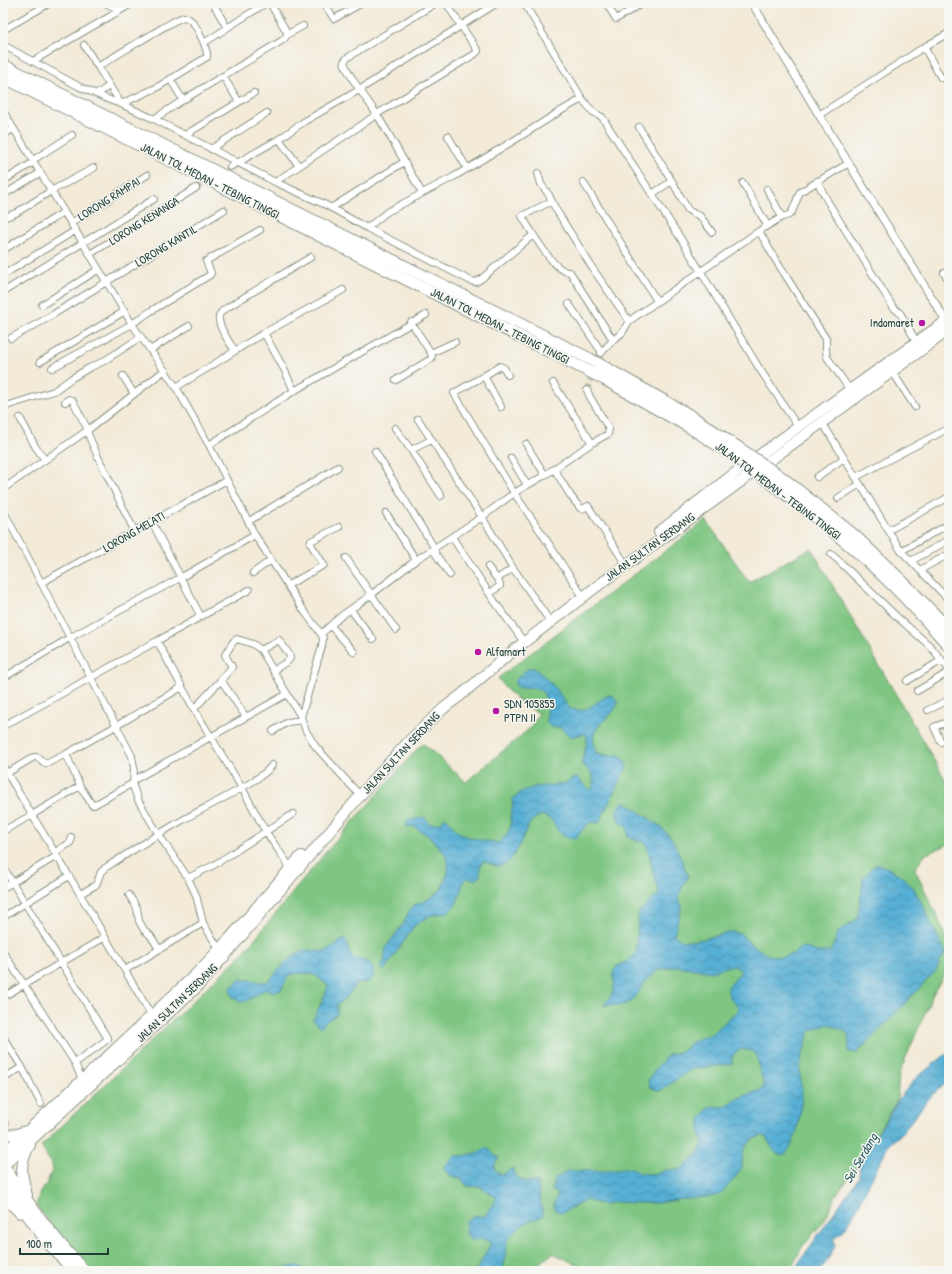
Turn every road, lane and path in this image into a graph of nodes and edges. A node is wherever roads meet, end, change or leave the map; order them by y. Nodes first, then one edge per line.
1 (50, 3) edge
2 (105, 3) edge
3 (134, 3) edge
4 (213, 3) edge
5 (266, 3) edge
6 (270, 3) edge
7 (324, 3) edge
8 (362, 3) edge
9 (436, 3) edge
10 (446, 3) edge
11 (497, 3) edge
12 (524, 3) edge
13 (606, 3) edge
14 (643, 3) edge
15 (752, 3) edge
16 (947, 3) edge
17 (949, 7) edge
18 (120, 10) junction
19 (303, 26) dead end
20 (460, 26) junction
21 (227, 28) junction
22 (3, 30) edge
23 (949, 33) edge
24 (288, 34) junction
25 (204, 43) junction
26 (3, 44) edge
27 (84, 45) dead end
28 (924, 47) junction
29 (33, 61) junction
30 (3, 65) edge
31 (98, 67) junction
32 (949, 74) edge
33 (223, 76) junction
34 (3, 77) edge
35 (170, 78) junction
36 (3, 83) edge
37 (109, 86) junction
38 (359, 90) junction
39 (254, 93) dead end
40 (97, 94) junction
41 (41, 97) junction
42 (183, 100) junction
43 (583, 100) junction
44 (239, 102) junction
45 (121, 104) junction
46 (3, 111) edge
47 (267, 113) dead end
48 (377, 114) junction
49 (819, 115) junction
50 (154, 119) junction
51 (639, 127) dead end
52 (14, 129) junction
53 (3, 135) edge
54 (72, 135) dead end
55 (185, 135) junction
56 (448, 136) dead end
57 (279, 139) junction
58 (211, 149) junction
59 (33, 161) junction
60 (237, 162) junction
61 (404, 162) junction
62 (849, 163) junction
63 (299, 166) junction
64 (230, 167) dead end
65 (94, 168) dead end
66 (467, 168) junction
67 (40, 173) junction
68 (538, 173) dead end
69 (148, 175) dead end
70 (3, 181) edge
71 (672, 181) junction
72 (817, 181) junction
73 (275, 182) junction
74 (583, 182) dead end
75 (743, 183) dead end
76 (196, 188) tunnel mouth
77 (767, 189) dead end
78 (51, 191) junction
79 (422, 193) junction
80 (652, 194) junction
81 (3, 195) edge
82 (154, 199) dead end
83 (552, 201) junction
84 (332, 208) junction
85 (224, 210) dead end
86 (64, 212) junction
87 (782, 216) junction
88 (3, 218) edge
89 (71, 223) junction
90 (767, 225) junction
91 (367, 228) junction
92 (76, 230) junction
93 (260, 230) dead end
94 (759, 231) junction
95 (712, 232) dead end
96 (533, 235) junction
97 (83, 242) junction
98 (3, 250) edge
99 (91, 254) junction
100 (311, 257) dead end
101 (99, 269) junction
102 (701, 271) junction
103 (944, 273) dead end
104 (3, 275) edge
105 (949, 281) edge
106 (107, 282) junction
107 (343, 290) dead end
108 (3, 292) edge
109 (657, 301) junction
110 (569, 304) dead end
111 (42, 305) dead end
112 (125, 311) junction
113 (426, 315) dead end
114 (629, 321) junction
115 (412, 322) junction
116 (948, 323) edge
117 (132, 324) junction
118 (189, 326) dead end
119 (264, 333) junction
120 (141, 337) junction
121 (11, 338) dead end
122 (613, 340) junction
123 (455, 342) dead end
124 (917, 343) junction
125 (150, 350) junction
126 (234, 351) junction
127 (431, 353) junction
128 (40, 362) dead end
129 (52, 368) dead end
130 (165, 370) junction
131 (892, 371) junction
132 (508, 375) dead end
133 (123, 376) dead end
134 (484, 376) junction
135 (396, 380) dead end
136 (553, 383) dead end
137 (176, 387) junction
138 (587, 390) dead end
139 (850, 390) junction
140 (294, 391) junction
141 (134, 394) junction
142 (65, 402) dead end
143 (3, 407) edge
144 (915, 407) dead end
145 (501, 408) dead end
146 (20, 418) dead end
147 (418, 419) dead end
148 (822, 422) junction
149 (798, 427) junction
150 (395, 428) dead end
151 (949, 428) edge
152 (88, 430) junction
153 (431, 440) junction
154 (592, 443) junction
155 (526, 444) dead end
156 (209, 445) junction
157 (411, 450) junction
158 (734, 450) junction
159 (375, 451) dead end
160 (511, 458) dead end
161 (844, 458) junction
162 (45, 460) junction
163 (338, 467) dead end
164 (554, 469) junction
165 (545, 475) junction
166 (817, 477) dead end
167 (856, 477) junction
168 (227, 480) junction
169 (782, 484) junction
170 (860, 484) junction
171 (527, 485) junction
172 (3, 489) edge
173 (514, 493) junction
174 (441, 496) dead end
175 (949, 497) edge
176 (838, 498) dead end
177 (3, 510) edge
178 (691, 512) junction
179 (386, 513) dead end
180 (482, 517) junction
181 (249, 521) junction
182 (152, 522) junction
183 (949, 524) edge
184 (338, 528) dead end
185 (888, 530) junction
186 (135, 532) junction
187 (255, 535) junction
188 (452, 537) junction
189 (949, 540) edge
190 (434, 549) junction
191 (901, 551) junction
192 (830, 554) dead end
193 (949, 554) edge
194 (346, 558) dead end
195 (271, 560) junction
196 (416, 560) junction
197 (622, 560) junction
198 (911, 561) junction
199 (488, 567) dead end
200 (513, 568) junction
201 (920, 570) junction
202 (253, 573) dead end
203 (450, 575) dead end
204 (180, 578) junction
205 (497, 579) junction
206 (41, 583) junction
207 (288, 585) junction
208 (249, 590) dead end
209 (580, 592) junction
210 (490, 593) junction
211 (371, 595) junction
212 (949, 600) edge
213 (351, 610) junction
214 (547, 616) junction
215 (201, 617) junction
216 (331, 626) junction
217 (949, 629) edge
218 (396, 630) dead end
219 (321, 634) junction
220 (71, 637) junction
221 (521, 638) junction
222 (373, 639) dead end
223 (157, 641) junction
224 (949, 646) edge
225 (261, 650) junction
226 (354, 652) dead end
227 (942, 660) junction
228 (949, 669) edge
229 (274, 670) junction
230 (949, 672) edge
231 (92, 677) junction
232 (3, 678) edge
233 (222, 680) junction
234 (907, 681) dead end
235 (182, 687) junction
236 (917, 691) dead end
237 (287, 694) junction
238 (949, 700) edge
239 (194, 709) junction
240 (928, 710) dead end
241 (246, 717) junction
242 (301, 719) junction
243 (3, 726) edge
244 (116, 726) junction
245 (949, 728) edge
246 (273, 731) dead end
247 (211, 737) junction
248 (941, 742) dead end
249 (66, 754) junction
250 (272, 765) dead end
251 (3, 766) edge
252 (7, 773) junction
253 (134, 782) junction
254 (80, 786) junction
255 (242, 788) junction
256 (357, 792) junction
257 (293, 814) dead end
258 (32, 816) junction
259 (3, 831) edge
260 (266, 832) junction
261 (159, 835) junction
262 (70, 837) dead end
263 (56, 854) junction
264 (3, 867) edge
265 (290, 867) junction
266 (69, 876) junction
267 (188, 878) junction
268 (12, 882) junction
269 (3, 888) edge
270 (80, 894) junction
271 (129, 895) dead end
272 (25, 904) junction
273 (3, 917) edge
274 (203, 922) junction
275 (104, 937) junction
276 (159, 949) junction
277 (3, 952) edge
278 (222, 952) junction
279 (61, 964) junction
280 (125, 970) junction
281 (24, 986) junction
282 (3, 997) edge
283 (152, 1016) junction
284 (3, 1037) edge
285 (75, 1063) junction
286 (22, 1067) junction
287 (3, 1079) edge
288 (82, 1080) junction
289 (41, 1104) dead end
290 (33, 1132) junction
291 (3, 1135) edge
292 (3, 1154) edge
293 (3, 1164) edge
294 (3, 1177) edge
295 (3, 1196) edge
296 (29, 1203) junction
297 (46, 1241) junction
298 (73, 1271) edge
299 (85, 1271) edge

1 - 22 street
2 - 18 street
3 - 18 street
4 - 21 street
5 - 21 street
6 - 24 street
7 - 8 street
9 - 38 street
10 - 20 street
11 - 20 street
12 - 43 street
13 - 14 street
15 - 49 street
16 - 17 street
18 - 29 street
19 - 24 street
20 - 38 street
20 - 48 street
21 - 25 street
23 - 28 street
24 - 33 street
25 - 31 street
25 - 35 street
26 - 29 street
27 - 31 street
28 - 32 street
28 - 49 street
29 - 40 street
30 - 158 highway, JALAN TOL MEDAN - TEBING TINGGI
31 - 37 street
33 - 42 street
33 - 44 street
34 - 41 highway, JALAN TOL MEDAN - TEBING TINGGI
35 - 42 street
35 - 45 street
36 - 41 highway
37 - 40 street
37 - 45 street
38 - 48 street
38 - 57 street
39 - 44 street
40 - 45 street
41 - 158 highway, JALAN TOL MEDAN - TEBING TINGGI
42 - 50 street
43 - 66 street
43 - 80 street
44 - 55 street
45 - 50 street
46 - 52 street
47 - 58 street
48 - 61 street
48 - 63 street
49 - 62 street
50 - 55 street
51 - 71 street
52 - 53 street
52 - 59 street
54 - 59 street
55 - 58 street
56 - 66 street
57 - 60 street
57 - 63 street
58 - 60 street
59 - 67 street
59 - 70 street
60 - 64 street
60 - 73 street
61 - 79 street
61 - 84 street
62 - 72 street
62 - 116 street
63 - 73 street
65 - 78 street
66 - 79 street
67 - 78 street
67 - 81 street
68 - 83 street
69 - 89 street, LORONG RAMPAI
71 - 80 street
71 - 95 street
72 - 87 street
72 - 124 street
73 - 84 street
74 - 109 street
75 - 90 street
76 - 99 street, LORONG KENANGA
77 - 87 street
78 - 86 street
78 - 88 street
79 - 91 street
80 - 102 street
82 - 97 street
83 - 96 street
83 - 114 street
84 - 91 street
85 - 106 street, LORONG KANTIL
86 - 89 street
86 - 98 street
87 - 90 street
89 - 92 street
90 - 94 street
91 - 96 street
92 - 97 street
92 - 104 street
93 - 117 street
94 - 102 street
94 - 139 street
96 - 122 street
97 - 99 street
97 - 108 street
99 - 101 street
100 - 126 street
101 - 106 street
101 - 111 street
102 - 109 street
102 - 149 street
103 - 105 street
106 - 112 street
106 - 121 street, LORONG KANTIL
107 - 119 street
109 - 114 street
110 - 122 street
112 - 117 street
112 - 128 street
113 - 115 street
114 - 122 street
115 - 127 street
115 - 140 street
116 - 124 highway, JALAN SULTAN SERDANG
116 - 131 highway, JALAN SULTAN SERDANG
117 - 120 street
117 - 129 street
118 - 125 street
119 - 126 street
119 - 140 street
120 - 125 street
120 - 143 street
123 - 127 street
124 - 139 highway, JALAN SULTAN SERDANG
125 - 130 street
126 - 137 street
127 - 135 street
130 - 137 street
130 - 141 street
131 - 144 street
131 - 148 highway, JALAN SULTAN SERDANG
132 - 134 street
133 - 141 street
134 - 145 street
134 - 173 street
136 - 154 street
137 - 156 street
138 - 154 street
139 - 149 highway, JALAN SULTAN SERDANG
140 - 156 street
141 - 152 street
142 - 152 street
146 - 162 street
147 - 153 street
148 - 161 street
148 - 178 highway, JALAN SULTAN SERDANG
149 - 178 highway, JALAN SULTAN SERDANG
150 - 157 street
151 - 167 street
152 - 162 street
152 - 186 street
153 - 157 street
153 - 180 street
154 - 164 street
155 - 165 street
156 - 168 street
157 - 174 street
158 - 169 highway, JALAN TOL MEDAN - TEBING TINGGI, bridge
159 - 190 street
160 - 171 street
161 - 166 street
161 - 167 street
162 - 172 street
163 - 181 street
164 - 165 street
164 - 197 street
165 - 171 street
167 - 170 street
168 - 181 street
168 - 182 street, LORONG MELATI
169 - 217 highway, JALAN TOL MEDAN - TEBING TINGGI
169 - 224 highway, JALAN TOL MEDAN - TEBING TINGGI
170 - 176 street
170 - 185 street
171 - 173 street
173 - 180 street
173 - 209 street
175 - 185 street
177 - 206 street
178 - 197 highway, JALAN SULTAN SERDANG
178 - 278 highway, JALAN SULTAN SERDANG
179 - 196 street
180 - 188 street
180 - 200 street
181 - 187 street
182 - 186 street, LORONG MELATI
182 - 204 street
183 - 191 street
184 - 207 street
185 - 191 street
186 - 206 street, LORONG MELATI
187 - 195 street
187 - 204 street
188 - 190 street
188 - 210 street
189 - 198 street
190 - 196 street
190 - 203 street
191 - 198 street
192 - 227 street
193 - 201 street
194 - 211 street
195 - 202 street
195 - 207 street
196 - 211 street
197 - 209 highway, JALAN SULTAN SERDANG
198 - 201 street
199 - 205 street
200 - 205 street
200 - 214 street
201 - 212 street
204 - 215 street
204 - 220 street
205 - 210 street
206 - 220 street
207 - 219 street
208 - 215 street
209 - 214 highway, JALAN SULTAN SERDANG
210 - 221 street
211 - 213 street
211 - 218 street
213 - 216 street
213 - 222 street
214 - 221 highway, JALAN SULTAN SERDANG
215 - 223 street
216 - 219 street
216 - 226 street
219 - 242 street
220 - 231 street
220 - 232 street
221 - 256 highway, JALAN SULTAN SERDANG
223 - 231 street
223 - 235 street
225 - 229 street
225 - 229 street
225 - 233 street
227 - 228 street
227 - 234 street
229 - 237 street
230 - 236 street
231 - 243 street
231 - 244 street
233 - 239 street
233 - 241 street
235 - 239 street
235 - 244 street
237 - 241 street
237 - 242 street
238 - 240 street
239 - 247 street
241 - 247 street
242 - 246 street
242 - 256 street
244 - 249 street
244 - 253 street
245 - 248 street
247 - 253 street
247 - 255 street
249 - 252 street
249 - 254 street
250 - 255 street
251 - 252 street
252 - 258 street
253 - 254 street
253 - 261 street
254 - 258 street
255 - 260 street
255 - 261 street
256 - 265 highway, JALAN SULTAN SERDANG
257 - 260 street
258 - 259 street
258 - 263 street
260 - 265 street
260 - 267 street
261 - 267 street
261 - 270 street
262 - 263 street
263 - 266 street
263 - 268 street
264 - 268 street
265 - 278 highway, JALAN SULTAN SERDANG
266 - 270 street
266 - 272 street
267 - 274 street
268 - 269 street
268 - 272 street
270 - 275 street
271 - 276 street
272 - 273 street
272 - 279 street
274 - 276 street
274 - 278 street
275 - 279 street
275 - 280 street
276 - 280 street
277 - 281 street
278 - 283 highway, JALAN SULTAN SERDANG
278 - 290 highway, JALAN SULTAN SERDANG
279 - 281 street
279 - 285 street
280 - 283 street
281 - 282 street
281 - 285 street
283 - 288 highway, JALAN SULTAN SERDANG
284 - 286 street
285 - 288 street
286 - 287 street
286 - 289 street
288 - 290 highway, JALAN SULTAN SERDANG
290 - 291 highway
290 - 292 highway, JALAN SULTAN SERDANG
290 - 293 highway, JALAN SULTAN SERDANG
290 - 296 highway
293 - 296 highway
294 - 297 highway
295 - 297 highway
296 - 299 highway
297 - 298 highway

